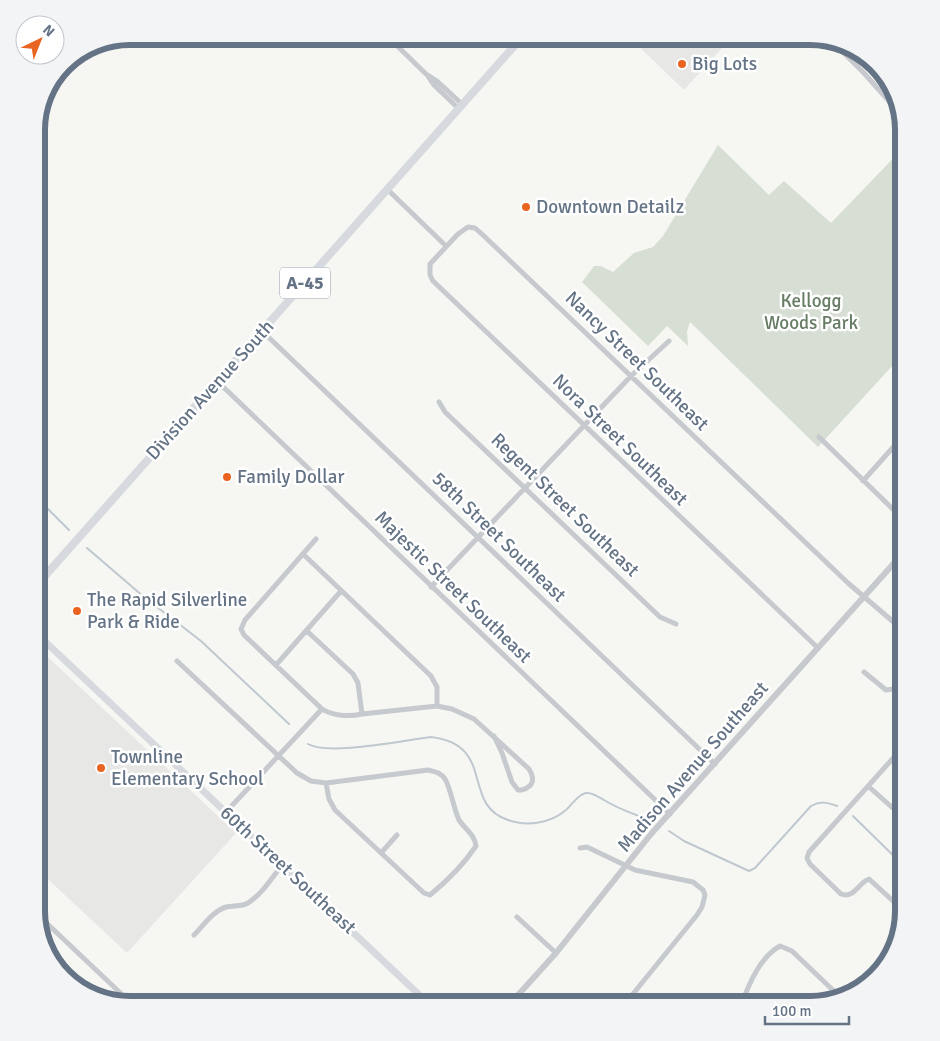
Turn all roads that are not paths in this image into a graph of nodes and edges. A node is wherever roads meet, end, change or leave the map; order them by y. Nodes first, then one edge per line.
1 (396, 45) edge
2 (516, 45) edge
3 (842, 51) edge
4 (889, 102) edge
5 (461, 107) junction
6 (388, 190) junction
7 (446, 246) junction
8 (262, 331) junction
9 (669, 341) dead end
10 (631, 376) junction
11 (218, 381) junction
12 (439, 402) dead end
13 (584, 426) junction
14 (819, 437) dead end
15 (895, 445) edge
16 (863, 481) junction
17 (525, 488) junction
18 (895, 511) edge
19 (478, 537) junction
20 (316, 539) dead end
21 (303, 554) junction
22 (895, 562) edge
23 (45, 576) edge
24 (431, 587) junction
25 (341, 591) junction
26 (864, 596) junction
27 (895, 623) edge
28 (676, 624) dead end
29 (307, 631) junction
30 (45, 641) edge
31 (818, 648) junction
32 (177, 661) dead end
33 (276, 665) junction
34 (864, 672) dead end
35 (895, 687) edge
36 (437, 706) junction
37 (322, 710) junction
38 (362, 714) junction
39 (494, 736) junction
40 (278, 756) junction
41 (895, 756) edge
42 (715, 764) junction
43 (326, 782) junction
44 (868, 786) junction
45 (895, 810) edge
46 (226, 812) junction
47 (670, 814) junction
48 (397, 835) dead end
49 (580, 848) dead end
50 (381, 853) junction
51 (282, 865) junction
52 (626, 866) junction
53 (895, 903) edge
54 (517, 917) dead end
55 (46, 923) edge
56 (194, 935) dead end
57 (556, 953) junction
58 (835, 992) edge
59 (123, 995) edge
60 (420, 996) edge
61 (517, 996) edge
62 (631, 996) edge
63 (744, 996) edge

1 - 5 street
2 - 5 main road, Division Avenue South / A-45
3 - 4 street
5 - 6 main road, Division Avenue South / A-45
6 - 7 street
6 - 8 main road, Division Avenue South / A-45
7 - 10 street, Nancy Street Southeast
7 - 13 street, Nora Street Southeast
8 - 11 main road, Division Avenue South / A-45
8 - 19 street, 58th Street Southeast
9 - 10 street
10 - 13 street
10 - 26 street, Nancy Street Southeast
11 - 23 main road, Division Avenue South / A-45
11 - 24 street, Majestic Street Southeast
12 - 17 street, Regent Street Southeast
13 - 17 street
13 - 31 street, Nora Street Southeast
14 - 16 street
15 - 16 street
16 - 18 street
17 - 19 street
17 - 28 street, Regent Street Southeast
19 - 24 street
19 - 42 street, 58th Street Southeast
20 - 21 street
21 - 25 street
21 - 33 street
22 - 26 street, Madison Avenue Southeast
24 - 47 street, Majestic Street Southeast
25 - 29 street
25 - 36 street
26 - 27 street, Nancy Street Southeast
26 - 31 street, Madison Avenue Southeast
29 - 33 street
29 - 38 street
30 - 46 main road, 60th Street Southeast
31 - 42 street, Madison Avenue Southeast
32 - 40 street
33 - 37 street
34 - 35 street
36 - 38 street
36 - 39 street
37 - 38 street
37 - 40 street
39 - 39 street
40 - 43 street
40 - 46 street
41 - 44 street
42 - 47 street, Madison Avenue Southeast
43 - 50 street
43 - 50 street
44 - 45 street
44 - 53 street
46 - 51 main road, 60th Street Southeast
47 - 52 street, Madison Avenue Southeast
48 - 50 street
49 - 52 street
51 - 56 street
51 - 60 main road, 60th Street Southeast
52 - 57 street, Madison Avenue Southeast
52 - 62 street
54 - 57 street
55 - 59 street
57 - 61 street, Madison Avenue Southeast
58 - 63 street

